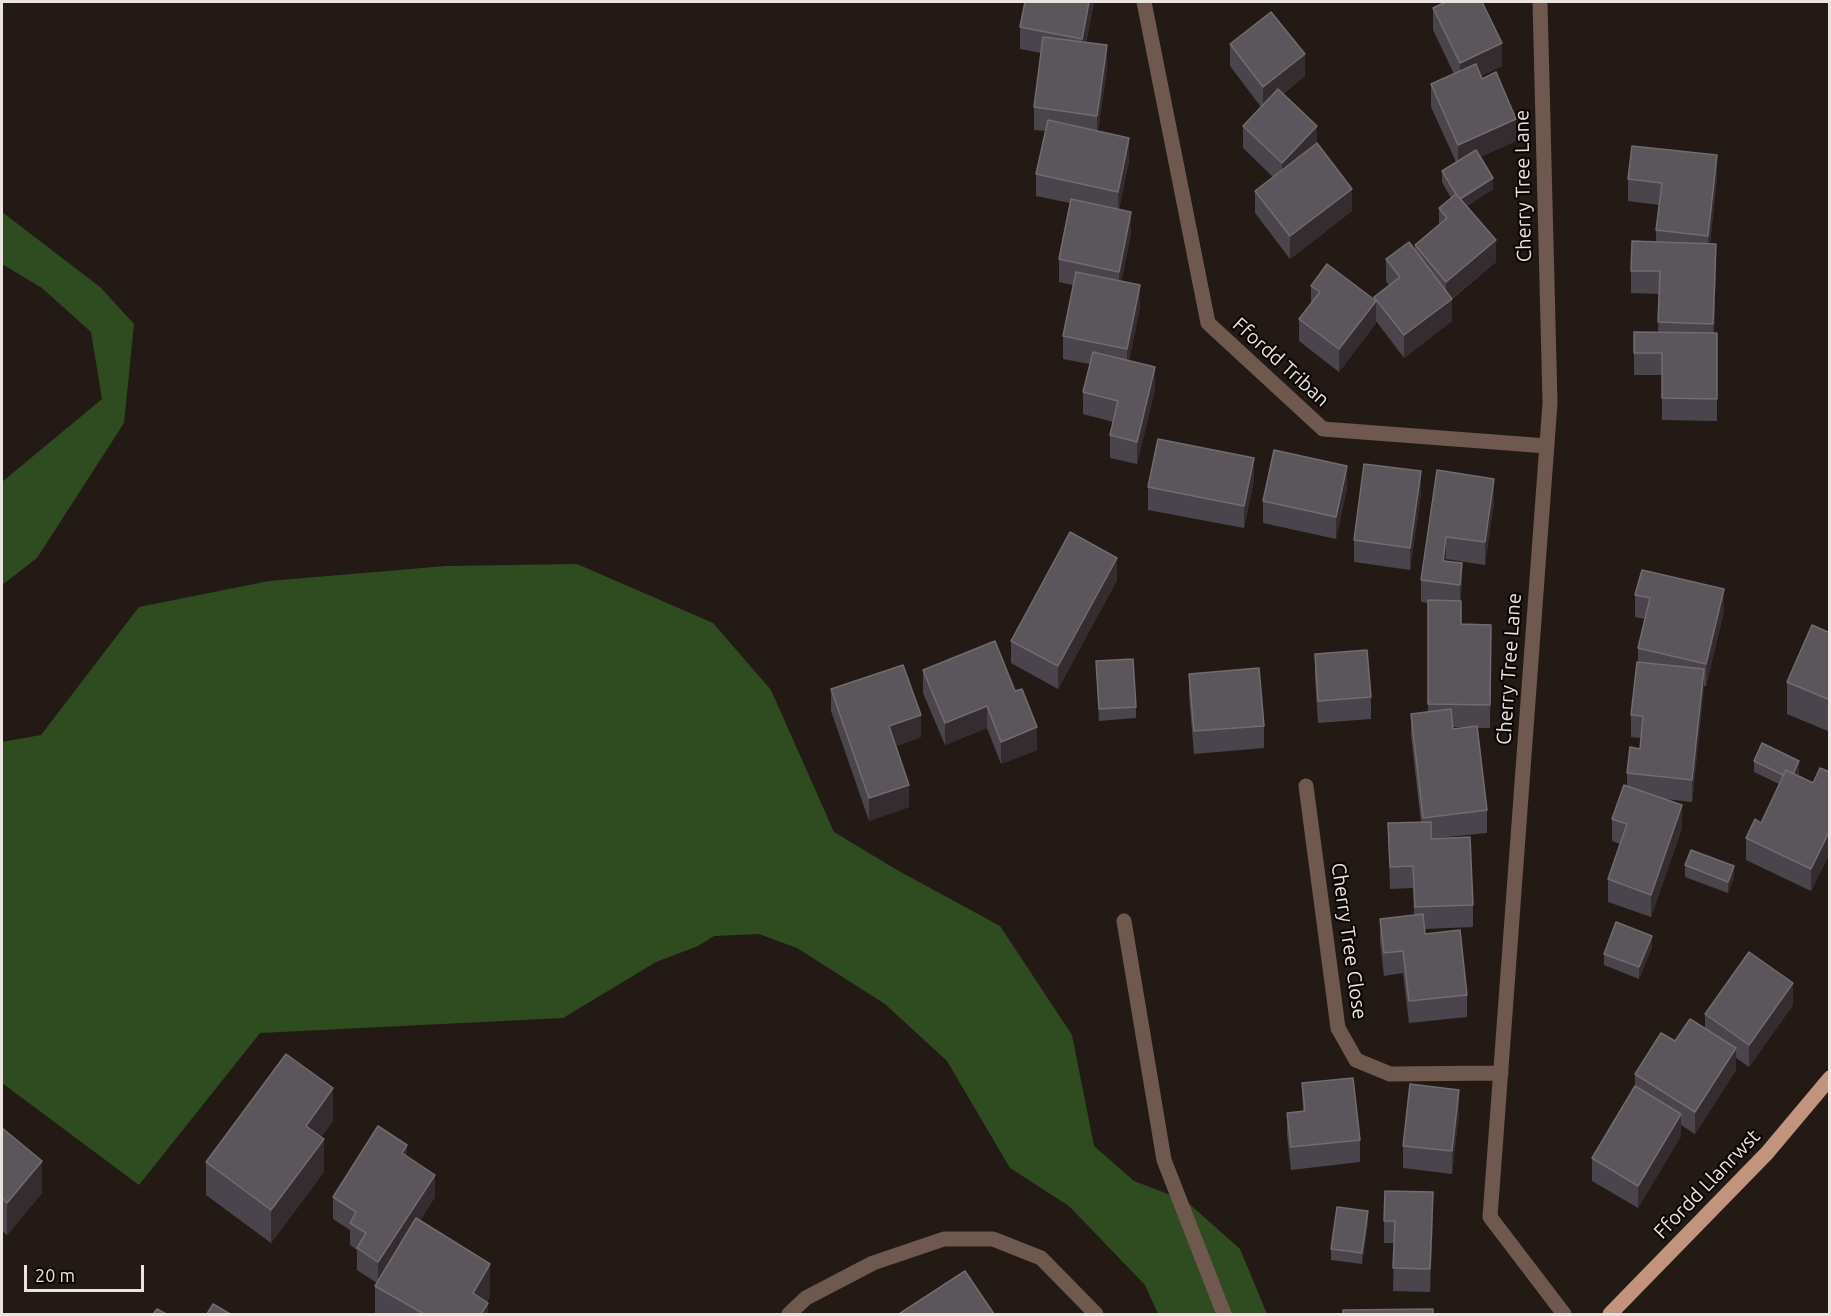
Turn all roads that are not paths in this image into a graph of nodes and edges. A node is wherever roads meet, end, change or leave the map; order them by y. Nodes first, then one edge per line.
1 (1144, 2) edge
2 (1540, 2) edge
3 (1547, 446) junction
4 (1306, 786) dead end
5 (1124, 921) dead end
6 (1500, 1073) junction
7 (1830, 1078) edge
8 (789, 1314) edge
9 (1096, 1314) edge
10 (1224, 1314) edge
11 (1564, 1314) edge
12 (1610, 1314) edge

1 - 3 street, Ffordd Triban
2 - 3 street, Cherry Tree Lane
3 - 6 street, Cherry Tree Lane
4 - 6 street, Cherry Tree Close
5 - 10 street
6 - 11 street, Cherry Tree Lane
7 - 12 main road, Ffordd Llanrwst
8 - 9 street

